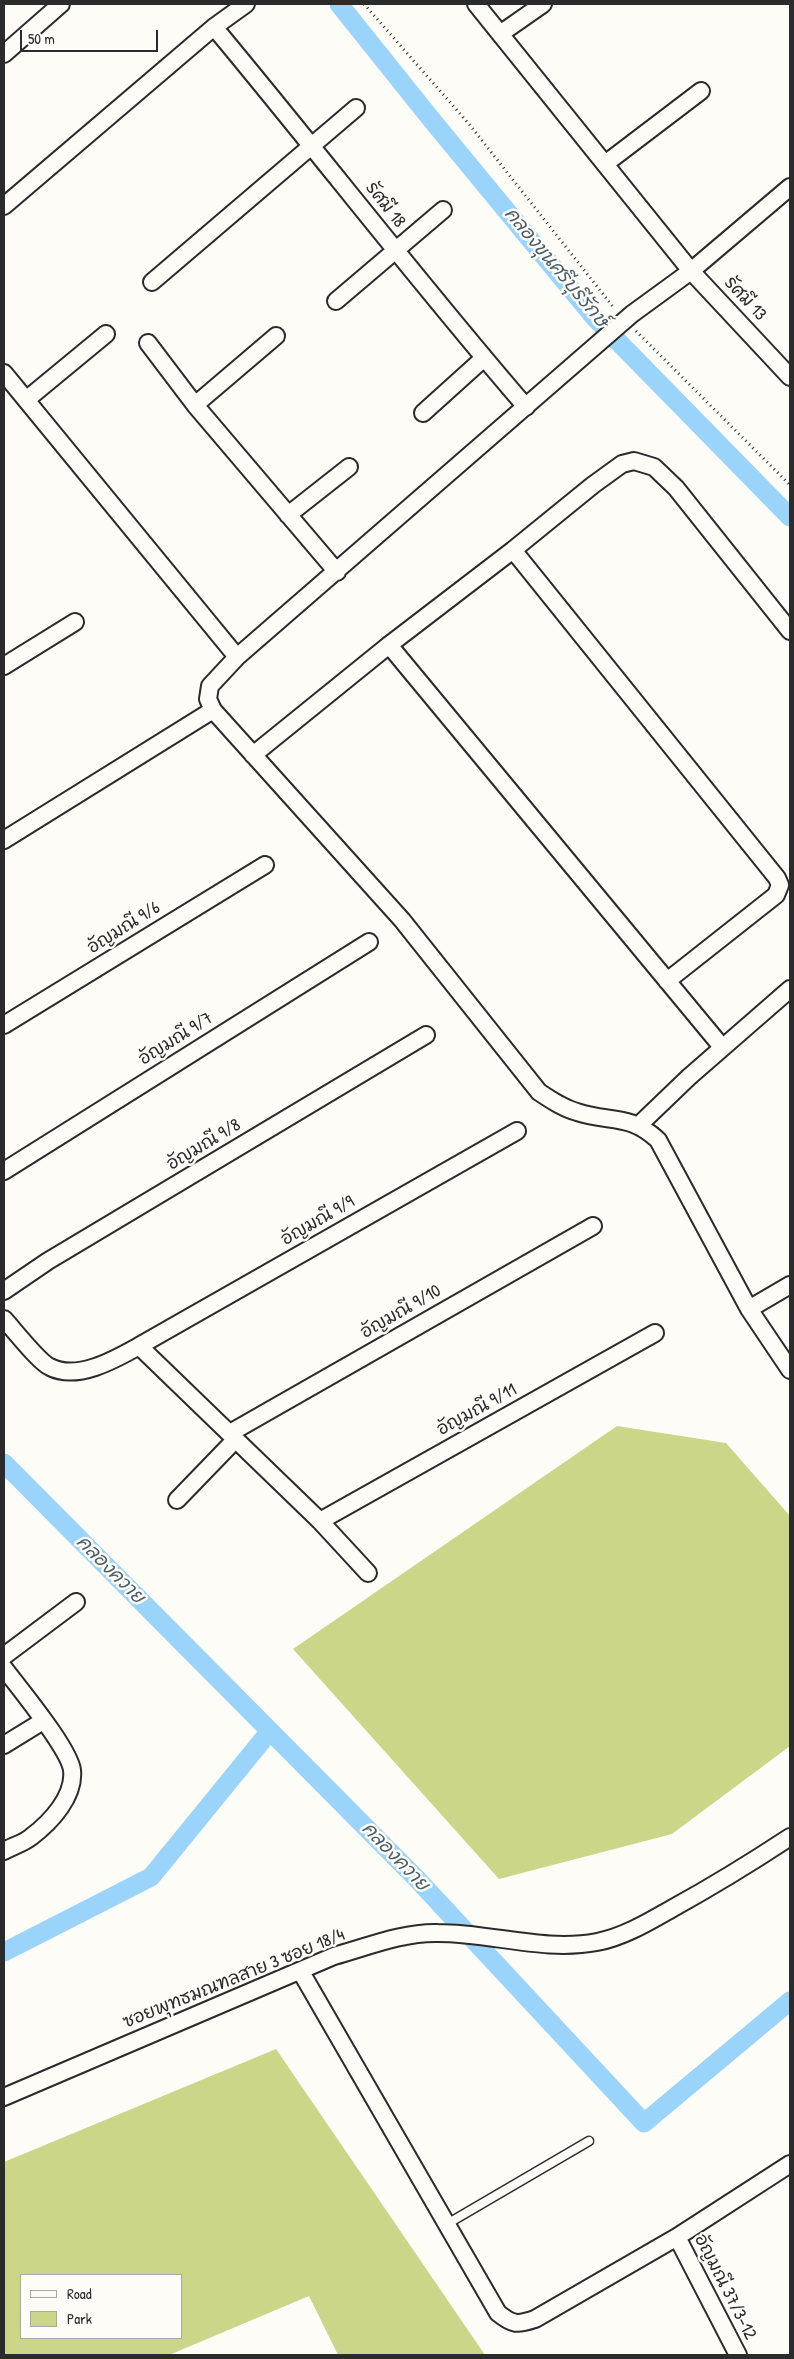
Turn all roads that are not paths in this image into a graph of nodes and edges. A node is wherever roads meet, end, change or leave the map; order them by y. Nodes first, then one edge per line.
1 (61, 4) edge
2 (246, 4) edge
3 (476, 4) edge
4 (542, 4) edge
5 (214, 27) junction
6 (500, 34) junction
7 (5, 49) edge
8 (702, 91) dead end
9 (356, 108) dead end
10 (312, 144) junction
11 (605, 164) junction
12 (790, 187) edge
13 (4, 206) edge
14 (443, 210) dead end
15 (396, 251) junction
16 (691, 271) junction
17 (152, 282) dead end
18 (336, 301) dead end
19 (106, 334) dead end
20 (276, 336) dead end
21 (148, 343) dead end
22 (484, 358) junction
23 (788, 372) edge
24 (4, 373) edge
25 (26, 400) junction
26 (196, 405) junction
27 (526, 407) junction
28 (424, 413) dead end
29 (349, 467) dead end
30 (288, 515) junction
31 (513, 550) junction
32 (337, 572) junction
33 (75, 622) dead end
34 (790, 631) edge
35 (389, 644) junction
36 (237, 657) junction
37 (4, 666) edge
38 (213, 710) junction
39 (253, 755) junction
40 (4, 840) edge
41 (265, 865) dead end
42 (369, 942) dead end
43 (667, 981) junction
44 (790, 989) edge
45 (4, 1026) edge
46 (426, 1035) dead end
47 (722, 1047) junction
48 (639, 1125) junction
49 (516, 1130) dead end
50 (4, 1171) edge
51 (593, 1226) dead end
52 (790, 1285) edge
53 (4, 1291) edge
54 (749, 1308) junction
55 (4, 1319) edge
56 (655, 1333) dead end
57 (139, 1346) junction
58 (790, 1370) edge
59 (232, 1437) junction
60 (177, 1500) dead end
61 (320, 1521) junction
62 (368, 1574) dead end
63 (76, 1602) dead end
64 (4, 1656) edge
65 (4, 1668) edge
66 (43, 1721) junction
67 (4, 1745) edge
68 (790, 1837) edge
69 (4, 1851) edge
70 (301, 1972) junction
71 (4, 2097) edge
72 (589, 2142) dead end
73 (790, 2164) edge
74 (446, 2224) junction
75 (677, 2237) junction
76 (738, 2355) edge

1 - 7 street
2 - 5 street
3 - 6 street, รัศมี 13
4 - 6 street
5 - 10 street, รัศมี 18
5 - 13 street
6 - 11 street, รัศมี 13
8 - 11 street
9 - 10 street
10 - 15 street, รัศมี 18
10 - 17 street
11 - 16 street, รัศมี 13
12 - 16 street
14 - 15 street
15 - 18 street
15 - 22 street, รัศมี 18
16 - 23 street, รัศมี 13
16 - 27 street
19 - 25 street
20 - 26 street
21 - 26 street
22 - 27 street, รัศมี 18
22 - 28 street
24 - 25 street
25 - 36 street
26 - 30 street
27 - 32 street
29 - 30 street
30 - 32 street
31 - 34 street
31 - 35 street
31 - 43 street
32 - 36 street
33 - 37 street
35 - 39 street
35 - 43 street
36 - 38 street
38 - 39 street
38 - 40 street
39 - 48 street
41 - 45 street, อัญมณี 9/6
42 - 50 street, อัญมณี 9/7
43 - 47 street
44 - 47 street
46 - 53 street, อัญมณี 9/8
47 - 48 street
48 - 54 street
49 - 57 street, อัญมณี 9/9
51 - 59 street, อัญมณี 9/10
52 - 54 street
54 - 58 street
55 - 57 street, อัญมณี 9/9
56 - 61 street, อัญมณี 9/11
57 - 59 street
59 - 60 street, อัญมณี 9/10
59 - 61 street
61 - 62 street
63 - 64 street
65 - 66 street
66 - 67 street
66 - 69 street
68 - 70 street, ซอยพุทธมณฑลสาย 3 ซอย 18/4
70 - 71 street, ซอยพุทธมณฑลสาย 3 ซอย 18/4
70 - 74 street
72 - 74 lane
73 - 75 street
74 - 75 street
75 - 76 street, อัญมณี 37/3-12

